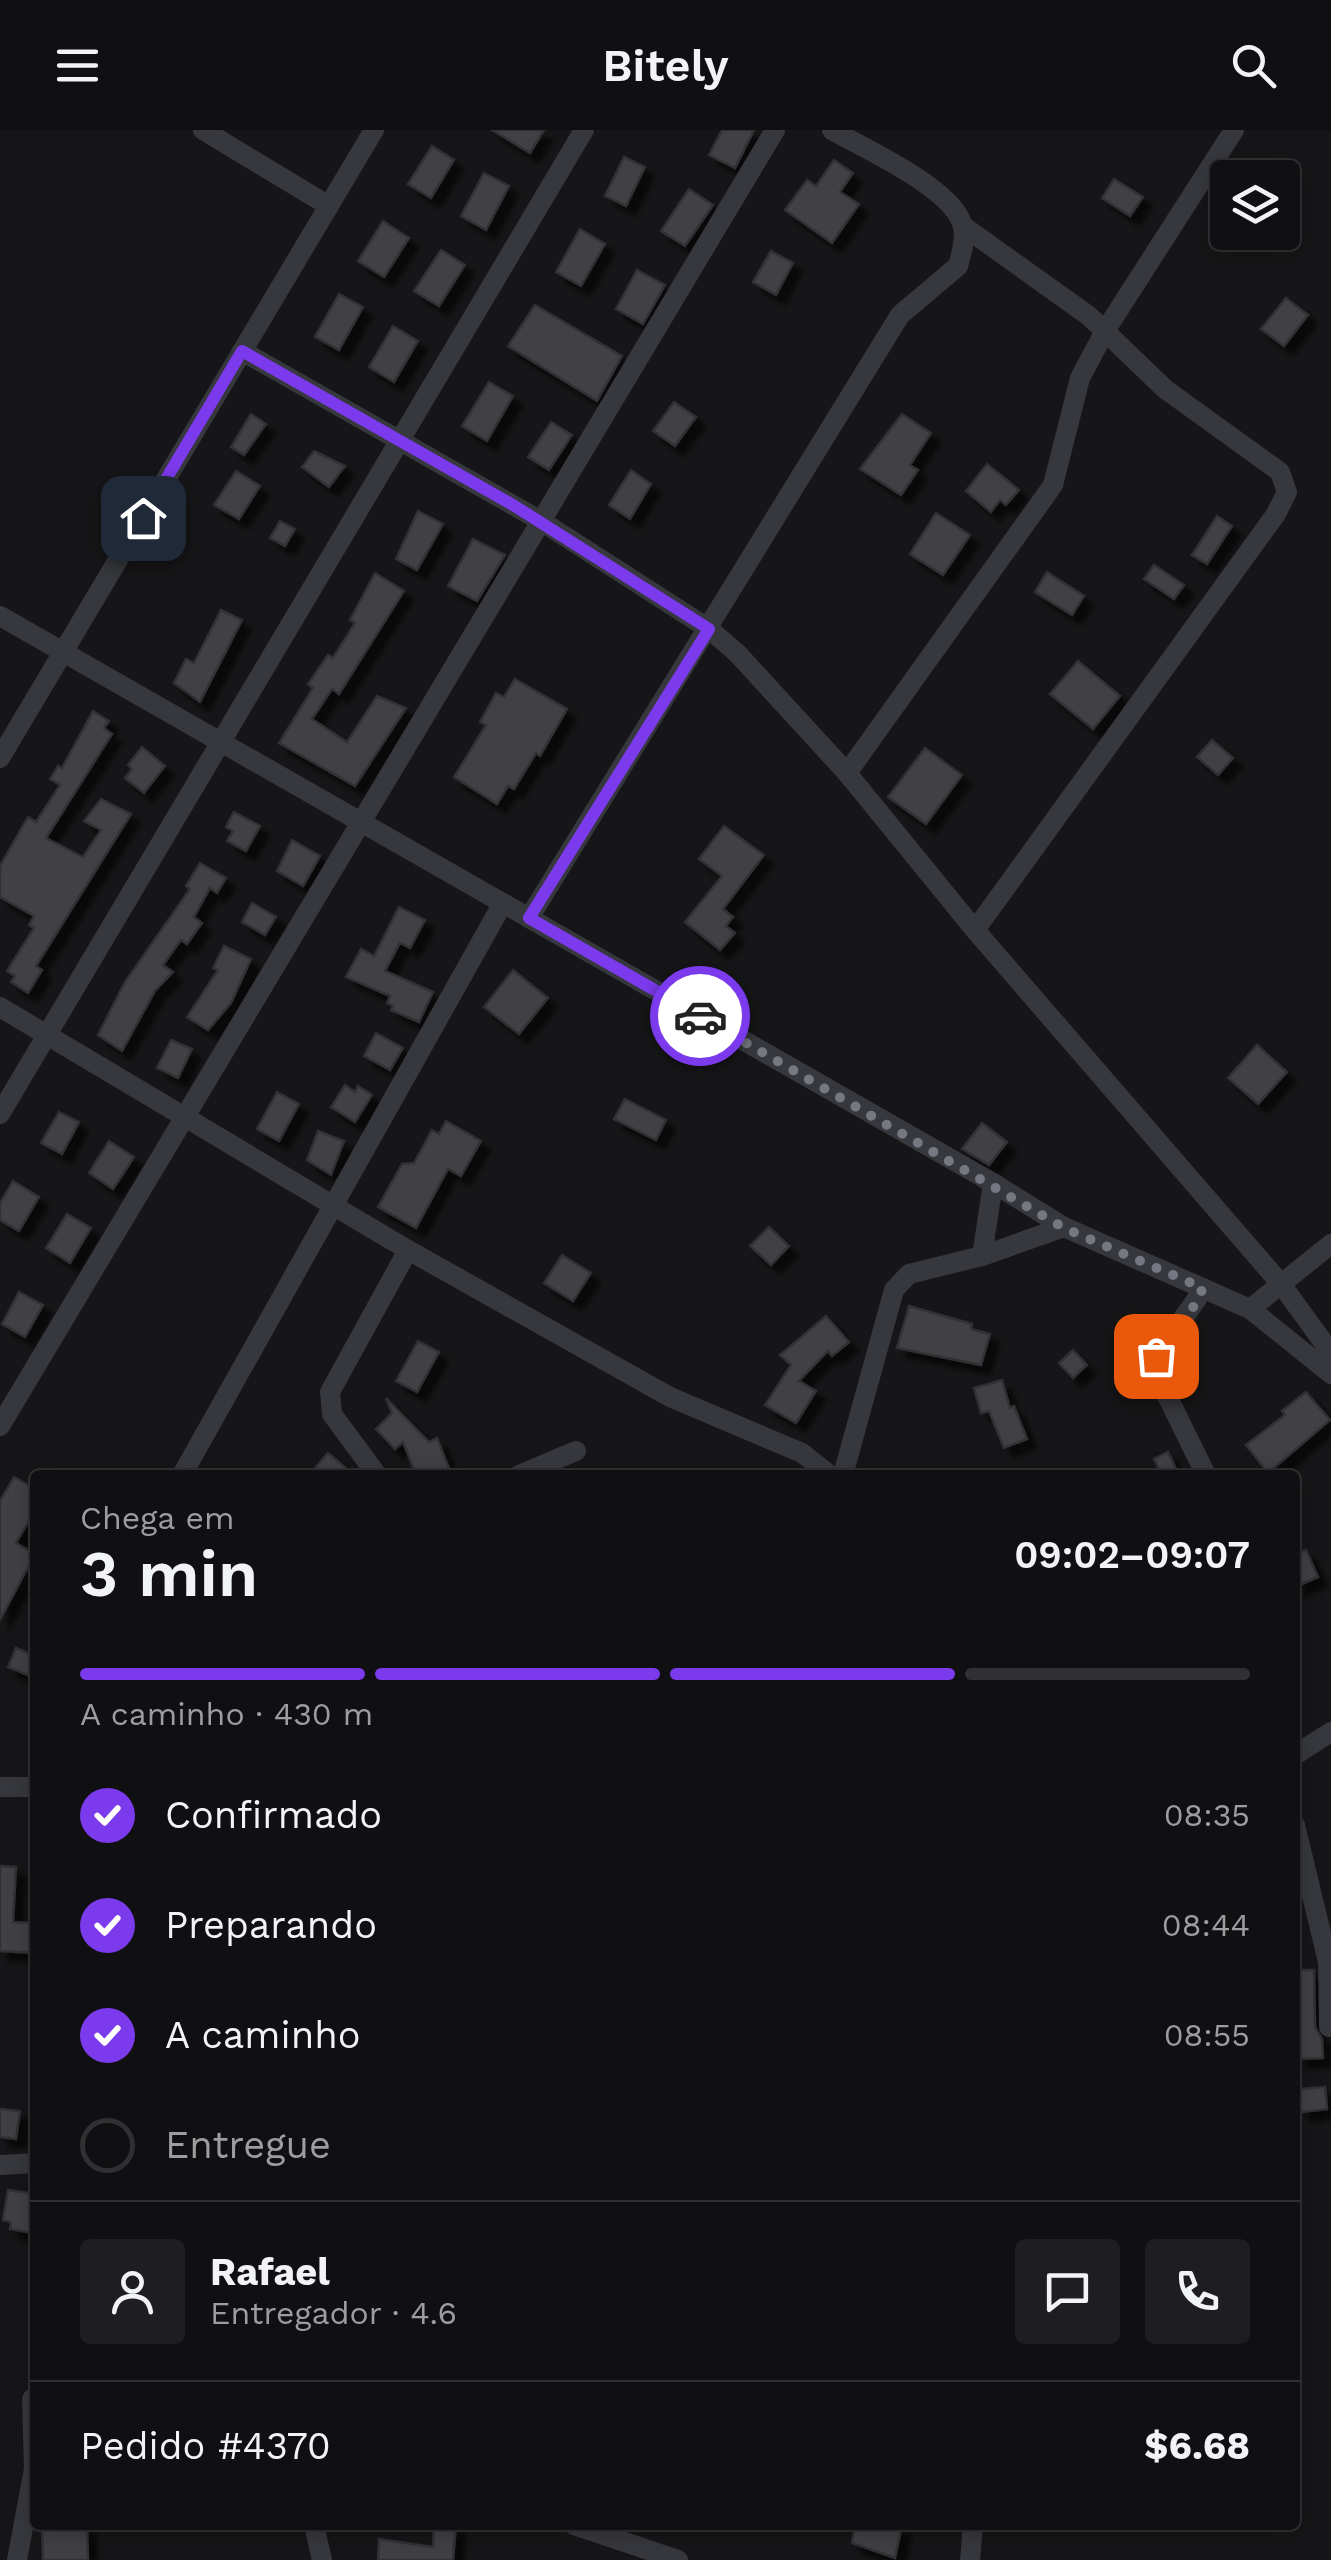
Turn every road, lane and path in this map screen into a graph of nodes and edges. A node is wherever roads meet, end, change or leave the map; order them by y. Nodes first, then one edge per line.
1 (203, 130) edge
2 (374, 130) edge
3 (584, 130) edge
4 (775, 130) edge
5 (832, 130) edge
6 (1234, 130) edge
7 (329, 206) junction
8 (963, 226) junction
9 (1105, 331) junction
10 (242, 351) junction
11 (401, 438) junction
12 (541, 522) junction
13 (0, 616) edge
14 (709, 629) junction
15 (63, 652) junction
16 (221, 742) junction
17 (0, 758) edge
18 (846, 773) junction
19 (361, 822) junction
20 (502, 903) junction
21 (529, 918) junction
22 (975, 930) junction
23 (0, 1007) edge
24 (47, 1035) junction
25 (0, 1114) edge
26 (185, 1117) junction
27 (993, 1183) junction
28 (332, 1204) junction
29 (1064, 1228) junction
30 (1331, 1244) edge
31 (408, 1250) junction
32 (982, 1256) junction
33 (1281, 1284) junction
34 (1203, 1288) junction
35 (1250, 1309) junction
36 (1331, 1354) edge
37 (1331, 1374) edge
38 (0, 1426) edge
39 (576, 1452) dead end
40 (185, 1470) edge
41 (373, 1470) edge
42 (531, 1470) edge
43 (823, 1470) edge
44 (844, 1470) edge
45 (1204, 1470) edge
46 (1331, 1732) edge
47 (1300, 1750) edge
48 (0, 1787) edge
49 (30, 1787) edge
50 (1300, 1845) edge
51 (1330, 2028) edge
52 (30, 2164) edge
53 (0, 2165) edge
54 (30, 2489) edge
55 (315, 2530) edge
56 (589, 2530) edge
57 (973, 2530) edge
58 (16, 2560) edge
59 (322, 2560) edge
60 (678, 2560) edge
61 (970, 2560) edge

1 - 7 street
2 - 7 street
3 - 11 street
4 - 12 street
5 - 8 street
6 - 9 street
7 - 10 street
8 - 9 street
8 - 14 street
9 - 18 street
9 - 22 street
10 - 11 street
10 - 15 street
11 - 12 street
11 - 16 street
12 - 14 street
12 - 19 street
13 - 15 street
14 - 18 street
14 - 21 street
15 - 16 street
15 - 17 street
16 - 19 street
16 - 24 street
18 - 22 street
19 - 20 street
19 - 26 street
20 - 21 street
20 - 28 street
21 - 27 street
22 - 33 street
23 - 24 street
24 - 25 street
24 - 26 street
26 - 28 street
26 - 38 street
27 - 29 street
27 - 32 street
28 - 31 street
28 - 40 street
29 - 32 street
29 - 34 street
30 - 33 street
31 - 41 street
31 - 43 street
32 - 44 street
33 - 35 street
33 - 36 street
34 - 35 street
34 - 45 street
35 - 37 street
39 - 42 street
46 - 47 street
48 - 49 street
50 - 51 street
52 - 53 street
54 - 58 street
55 - 59 street
56 - 60 street
57 - 61 street

